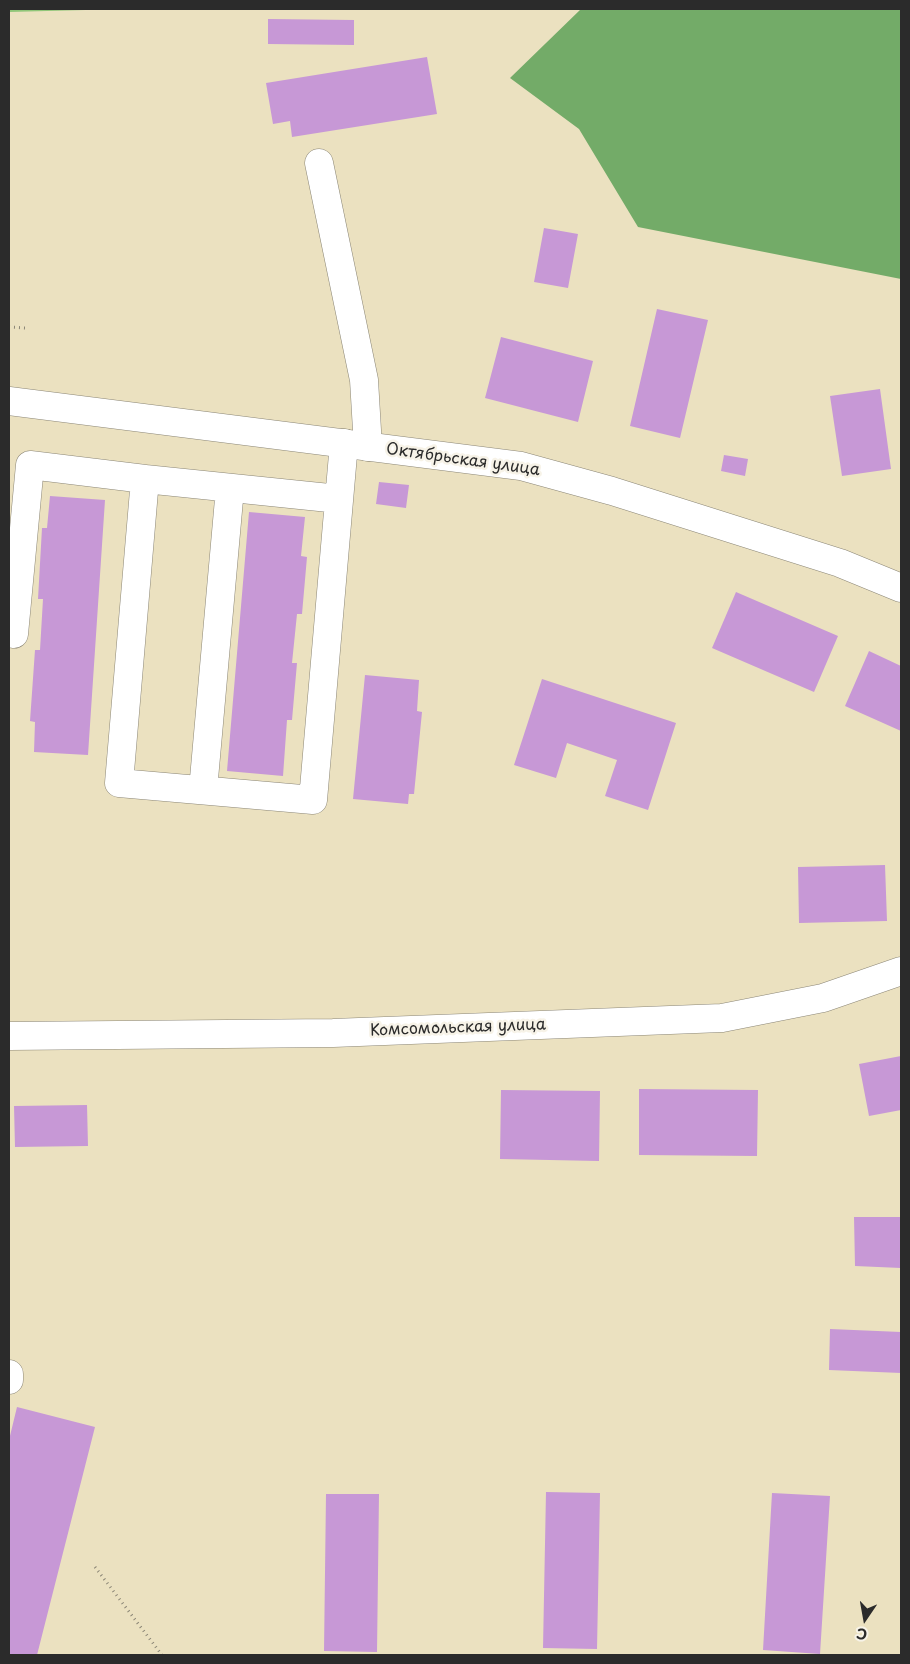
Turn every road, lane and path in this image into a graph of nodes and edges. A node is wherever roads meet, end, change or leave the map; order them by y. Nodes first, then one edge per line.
1 (318, 163) dead end
2 (9, 327) edge
3 (26, 328) dead end
4 (9, 402) edge
5 (356, 445) junction
6 (145, 479) junction
7 (230, 488) junction
8 (339, 499) junction
9 (901, 588) edge
10 (14, 634) dead end
11 (203, 790) junction
12 (901, 971) edge
13 (9, 1036) edge
14 (9, 1374) edge
15 (9, 1380) edge
16 (95, 1567) dead end
17 (162, 1655) edge

1 - 5 main road
2 - 3 path
4 - 5 main road, Октябрьская улица
5 - 8 main road
5 - 9 main road, Октябрьская улица
6 - 7 main road
6 - 10 main road
6 - 11 main road
7 - 8 main road
7 - 11 main road
8 - 11 main road
12 - 13 main road, Комсомольская улица
14 - 15 main road
16 - 17 path

